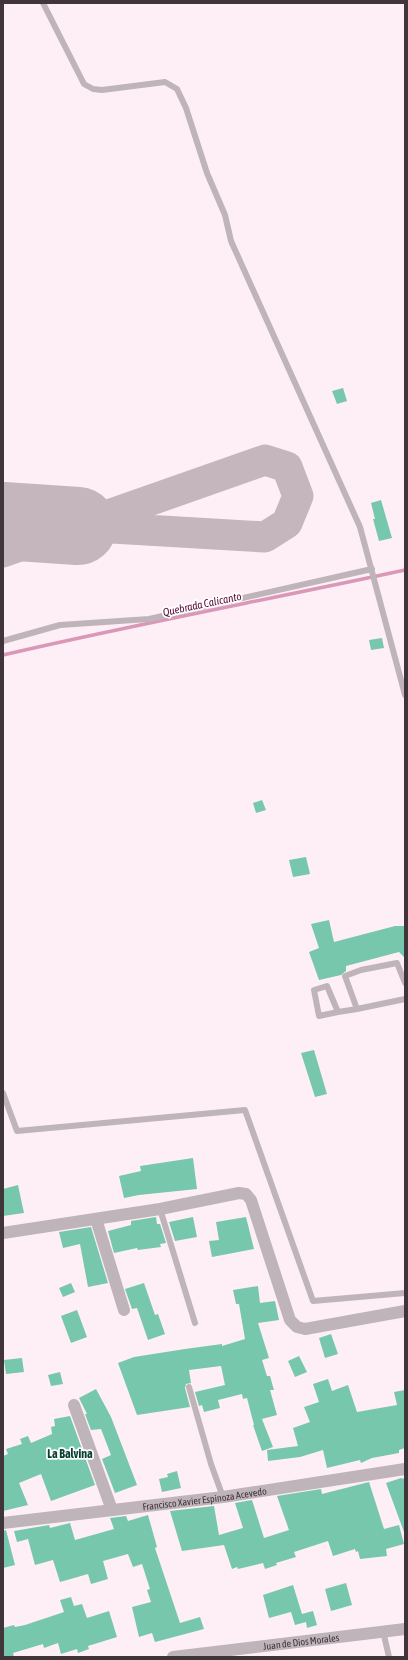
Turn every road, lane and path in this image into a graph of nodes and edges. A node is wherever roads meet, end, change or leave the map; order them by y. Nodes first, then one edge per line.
1 (43, 3) edge
2 (372, 569) junction
3 (3, 641) edge
4 (405, 695) edge
5 (405, 983) edge
6 (405, 999) edge
7 (357, 1009) junction
8 (338, 1012) junction
9 (3, 1093) edge
10 (160, 1209) junction
11 (96, 1219) junction
12 (3, 1233) edge
13 (405, 1293) edge
14 (124, 1310) dead end
15 (405, 1311) edge
16 (194, 1323) dead end
17 (189, 1387) dead end
18 (74, 1405) dead end
19 (405, 1469) edge
20 (223, 1497) junction
21 (112, 1510) junction
22 (3, 1523) edge
23 (405, 1629) edge
24 (383, 1631) junction
25 (173, 1657) edge
26 (389, 1657) edge

1 - 2 lane
2 - 3 lane
2 - 4 lane
5 - 7 lane
6 - 7 lane
7 - 8 lane
8 - 8 lane
9 - 13 lane
10 - 11 street
10 - 15 street
10 - 16 lane
11 - 12 street
11 - 14 street
17 - 20 lane
18 - 21 street
19 - 20 street, Francisco Xavier Espinoza Acevedo
20 - 21 street, Francisco Xavier Espinoza Acevedo
21 - 22 street, Francisco Xavier Espinoza Acevedo
23 - 24 street, Juan de Dios Morales
24 - 25 street, Juan de Dios Morales
24 - 26 lane

